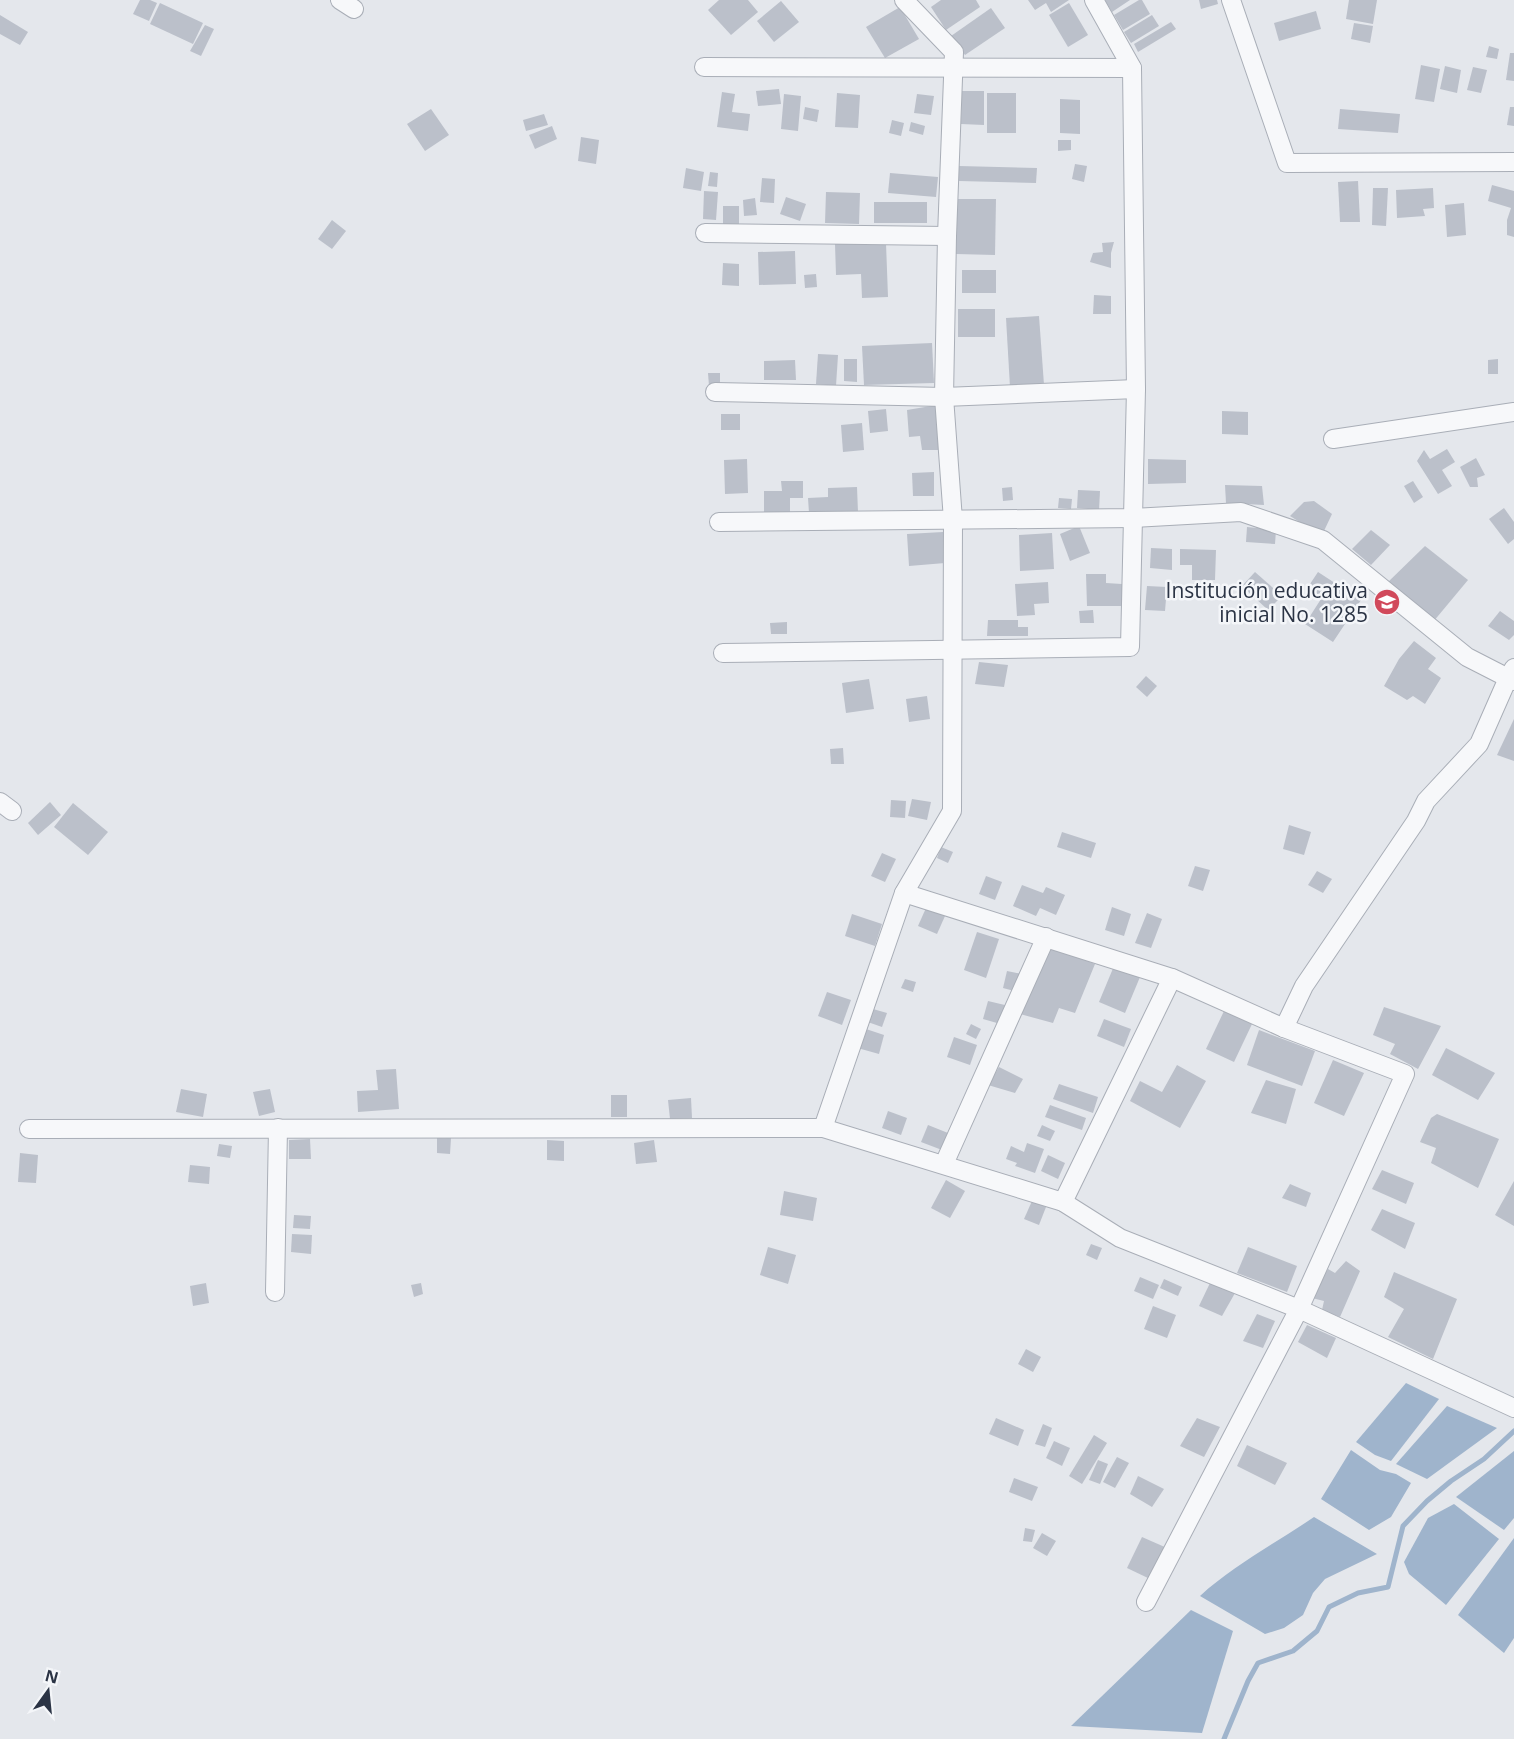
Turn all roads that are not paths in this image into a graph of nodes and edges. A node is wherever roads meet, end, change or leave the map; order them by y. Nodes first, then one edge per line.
1 (904, 0) edge
2 (1094, 0) edge
3 (1231, 0) edge
4 (704, 67) dead end
5 (954, 68) junction
6 (1132, 68) junction
7 (1514, 162) edge
8 (705, 233) dead end
9 (947, 236) junction
10 (1136, 389) junction
11 (715, 392) dead end
12 (944, 397) junction
13 (1514, 412) edge
14 (1333, 439) dead end
15 (1133, 518) junction
16 (953, 520) junction
17 (719, 522) dead end
18 (953, 650) junction
19 (723, 653) dead end
20 (1512, 676) edge
21 (904, 893) junction
22 (1046, 937) junction
23 (1173, 978) junction
24 (1284, 1028) junction
25 (278, 1128) junction
26 (823, 1128) junction
27 (29, 1129) dead end
28 (944, 1164) junction
29 (1063, 1202) junction
30 (274, 1292) dead end
31 (1299, 1309) junction
32 (1514, 1408) edge
33 (1146, 1602) dead end

1 - 5 street
2 - 6 street
3 - 7 street
4 - 5 street
5 - 6 street
5 - 9 street
6 - 10 street
8 - 9 street
9 - 12 street
10 - 12 street
10 - 15 street
11 - 12 street
12 - 16 street
13 - 14 street
15 - 16 street
15 - 18 street
15 - 20 street
16 - 17 street
16 - 18 street
18 - 19 street
18 - 21 street
20 - 24 street
21 - 22 street
21 - 26 street
22 - 23 street
22 - 28 street
23 - 24 street
23 - 29 street
24 - 31 street
25 - 26 street
25 - 27 street
25 - 30 street
26 - 28 street
28 - 29 street
29 - 31 street
31 - 32 street
31 - 33 street

